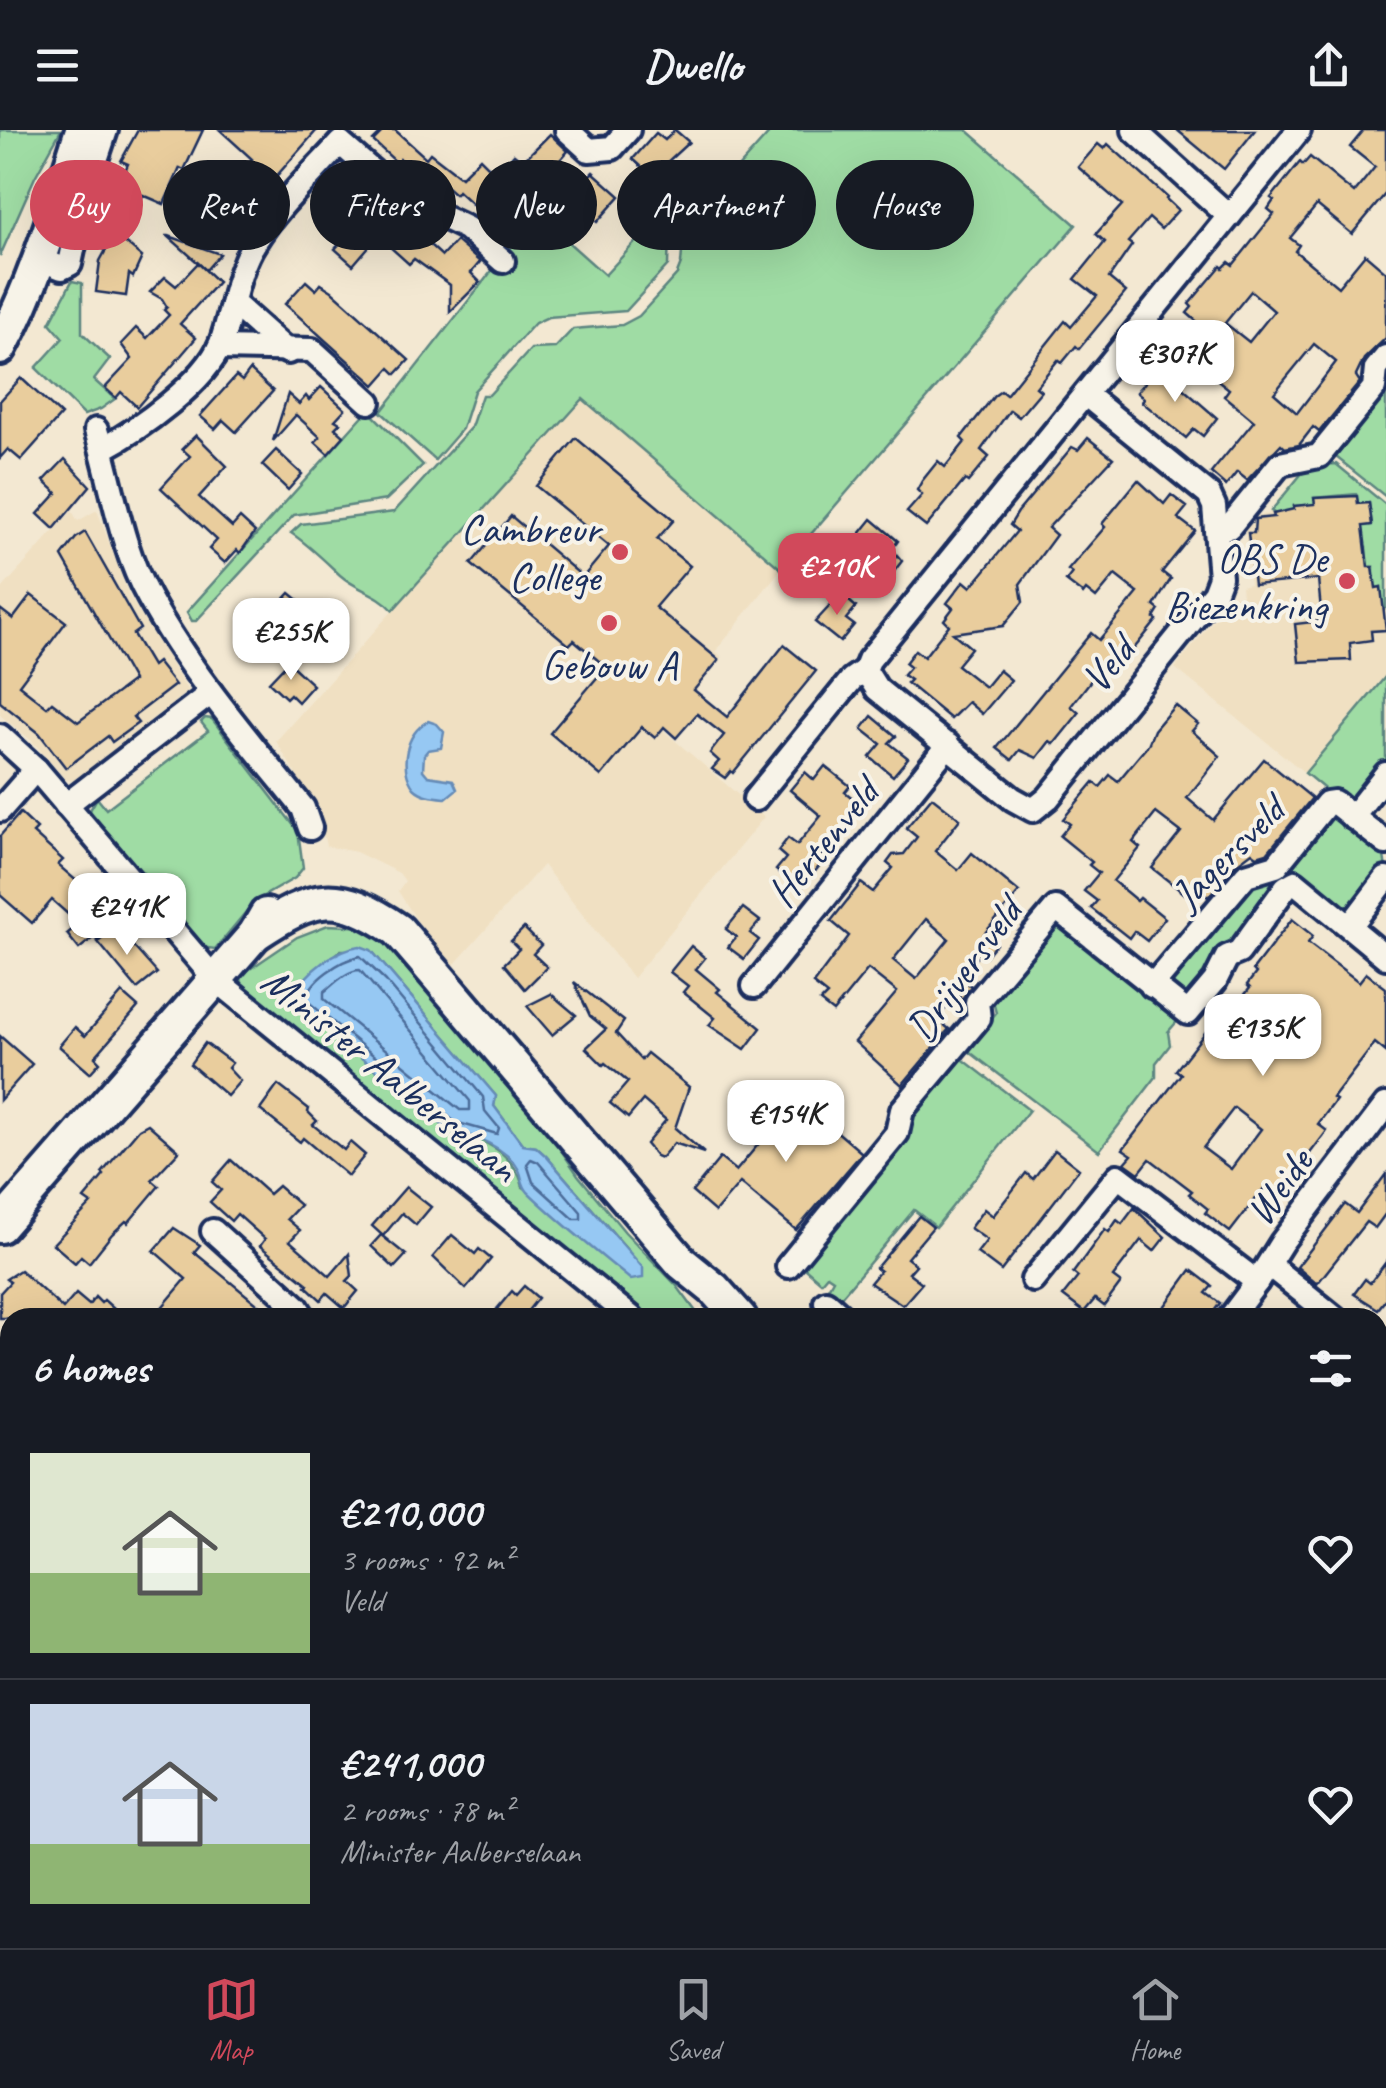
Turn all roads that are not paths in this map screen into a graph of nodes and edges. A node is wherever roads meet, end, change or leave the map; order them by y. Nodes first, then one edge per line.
1 (82, 130) edge
2 (106, 130) edge
3 (567, 130) edge
4 (628, 130) edge
5 (1134, 130) edge
6 (1300, 130) edge
7 (339, 136) edge
8 (1229, 216) junction
9 (39, 259) junction
10 (503, 261) dead end
11 (233, 303) junction
12 (0, 348) edge
13 (219, 348) junction
14 (288, 352) junction
15 (1386, 357) edge
16 (1086, 394) junction
17 (369, 402) dead end
18 (1216, 529) junction
19 (866, 670) junction
20 (211, 693) junction
21 (0, 736) edge
22 (948, 746) junction
23 (36, 769) junction
24 (1386, 774) edge
25 (755, 799) dead end
26 (66, 805) junction
27 (0, 810) edge
28 (1352, 817) junction
29 (310, 828) dead end
30 (1386, 844) edge
31 (1386, 879) edge
32 (1351, 925) junction
33 (1386, 957) edge
34 (214, 978) junction
35 (754, 986) dead end
36 (1152, 986) junction
37 (1386, 1105) edge
38 (0, 1226) edge
39 (213, 1231) dead end
40 (788, 1266) dead end
41 (687, 1270) junction
42 (1263, 1273) junction
43 (1032, 1280) dead end
44 (826, 1302) dead end
45 (299, 1308) edge
46 (620, 1308) edge
47 (708, 1308) edge
48 (731, 1308) edge
49 (833, 1308) edge
50 (1237, 1308) edge
51 (1320, 1308) edge

1 - 9 main road
2 - 9 street
3 - 4 street
5 - 8 street
6 - 8 street
7 - 10 street
7 - 11 street
8 - 16 street
9 - 12 main road
11 - 13 street
11 - 14 street
13 - 14 street
13 - 20 street
14 - 17 street
15 - 18 street
16 - 18 street, Veld
16 - 19 street
18 - 22 street, Veld
19 - 22 street, Veld
19 - 25 street
20 - 26 street
20 - 29 street
21 - 23 street, Minister Aalberselaan
22 - 35 street, Hertenveld
23 - 26 street, Minister Aalberselaan
23 - 27 street
24 - 28 street, Jagersveld
26 - 34 street, Minister Aalberselaan
28 - 30 street, Jagersveld
28 - 36 street, Jagersveld
31 - 32 street
32 - 33 street, Jagersveld
32 - 36 street, Jagersveld
34 - 38 main road
34 - 41 main road
34 - 46 street, Minister Aalberselaan
36 - 40 street, Drijversveld
37 - 42 street, Weide
39 - 45 street
41 - 47 main road
41 - 48 main road
42 - 43 street, Weide
42 - 50 street
42 - 51 street, Weide
44 - 49 street

